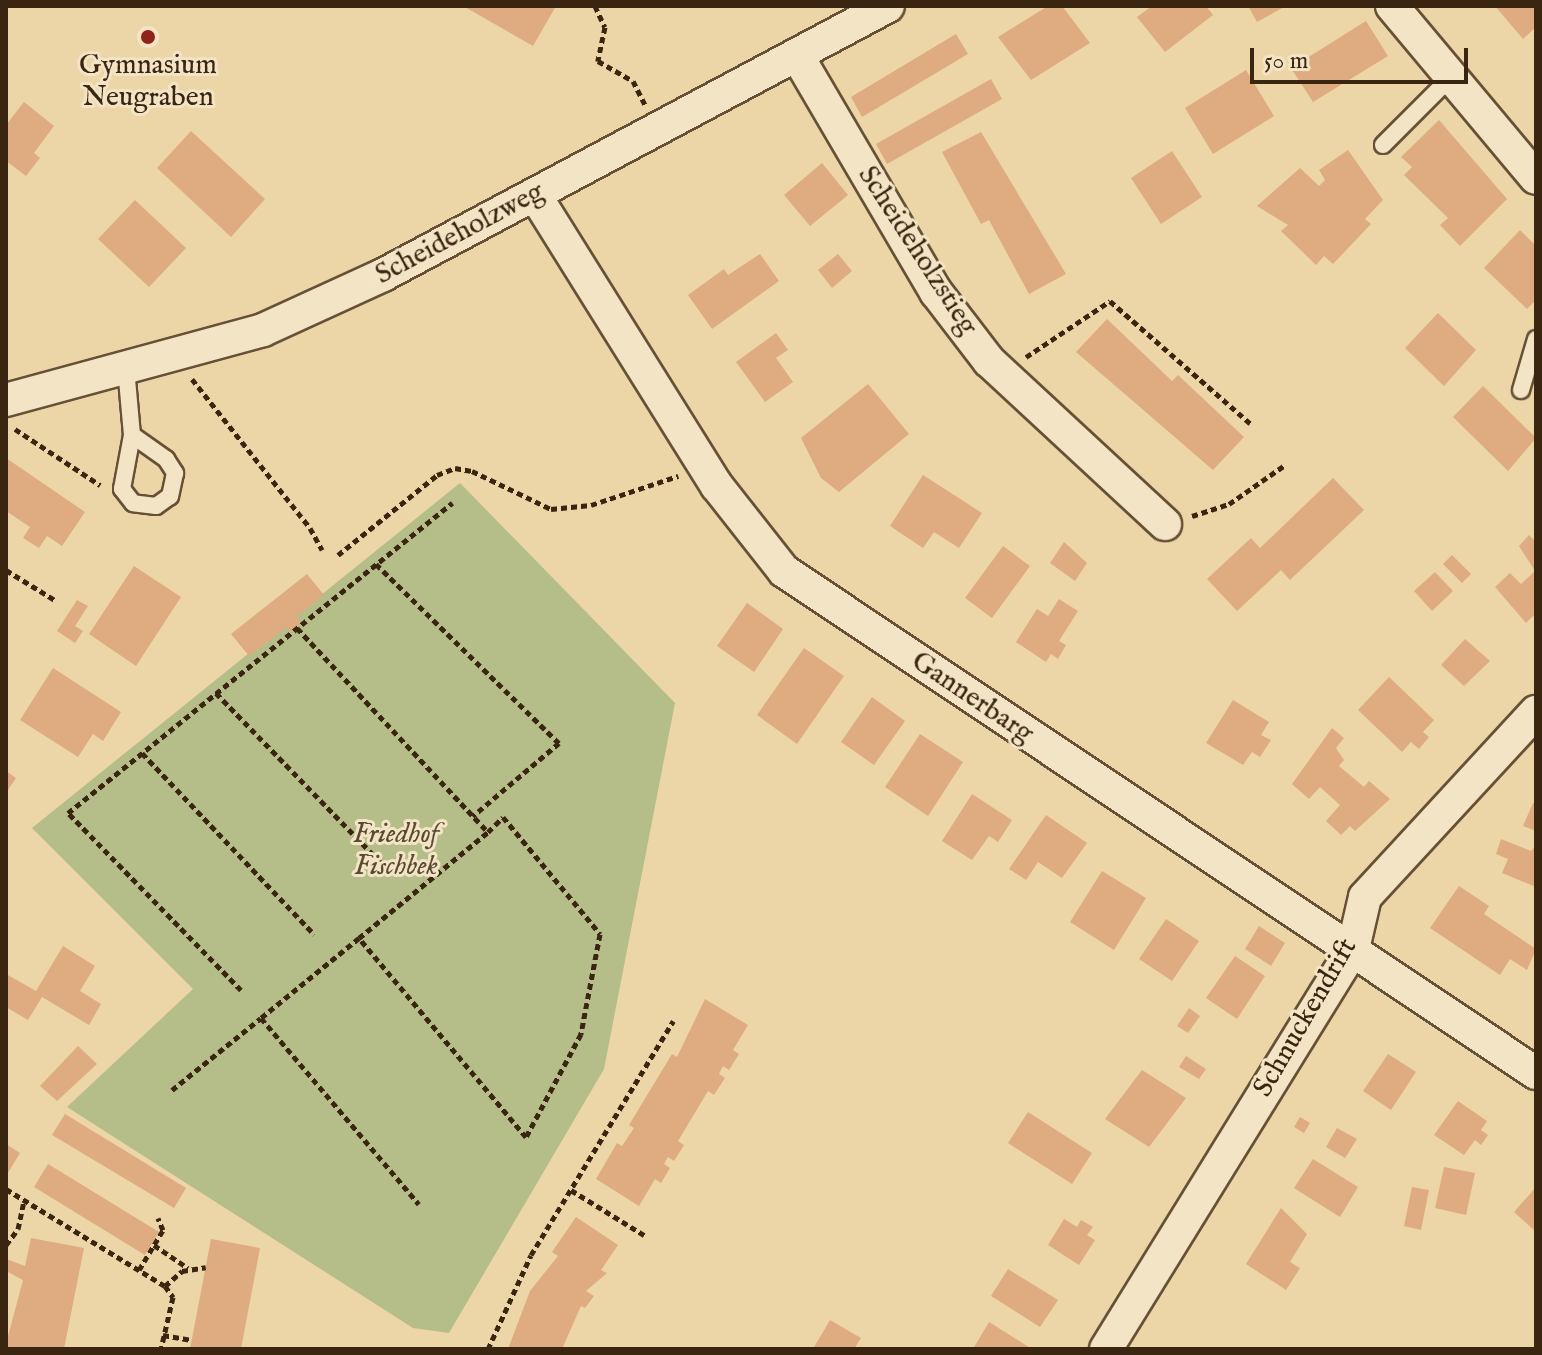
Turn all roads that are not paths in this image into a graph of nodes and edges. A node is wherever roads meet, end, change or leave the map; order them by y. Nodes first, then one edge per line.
1 (888, 6) edge
2 (1392, 6) edge
3 (798, 57) junction
4 (1451, 77) junction
5 (1383, 145) dead end
6 (1536, 178) edge
7 (535, 195) junction
8 (1536, 339) edge
9 (126, 368) junction
10 (1521, 390) dead end
11 (6, 400) edge
12 (132, 435) junction
13 (1165, 524) road end
14 (1536, 712) edge
15 (1353, 949) junction
16 (1536, 1073) edge
17 (1106, 1349) edge

1 - 3 street, Scheideholzweg
2 - 4 street
3 - 7 street, Scheideholzweg
3 - 13 street, Scheideholzstieg
4 - 5 lane
4 - 6 street
7 - 9 street, Scheideholzweg
7 - 15 street, Gannerbarg
8 - 10 lane
9 - 11 street, Scheideholzweg
9 - 12 lane
12 - 12 lane
14 - 15 street, Schnuckendrift
15 - 16 street, Gannerbarg
15 - 17 street, Schnuckendrift

